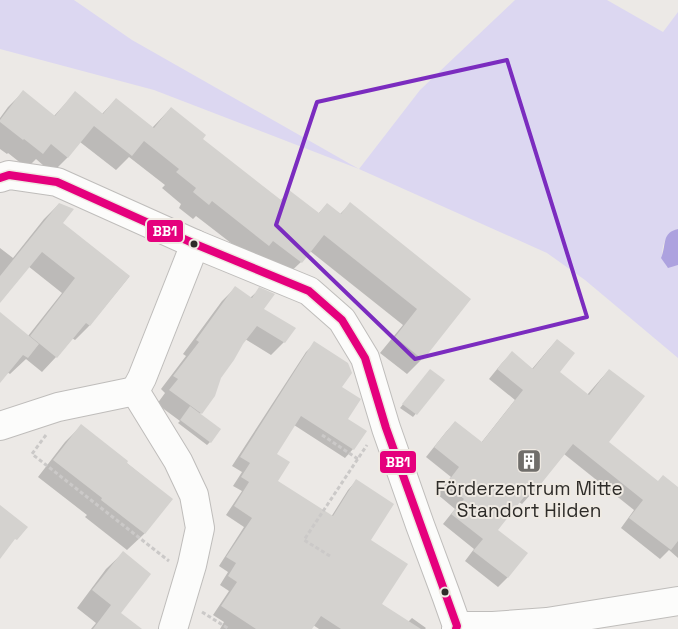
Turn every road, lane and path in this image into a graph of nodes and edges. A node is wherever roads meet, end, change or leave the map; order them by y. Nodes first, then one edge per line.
1 (0, 178) edge
2 (195, 244) junction
3 (135, 391) junction
4 (37, 413) junction
5 (0, 426) edge
6 (386, 428) junction
7 (322, 434) dead end
8 (358, 459) junction
9 (330, 556) dead end
10 (183, 595) junction
11 (678, 601) edge
12 (456, 627) edge
13 (173, 629) edge
14 (229, 629) edge

1 - 2 street
2 - 3 street
2 - 6 street
3 - 4 street
3 - 10 street
4 - 5 street
4 - 10 path
6 - 8 path
6 - 12 street
7 - 8 path
8 - 9 path
10 - 13 street
10 - 14 path
11 - 12 street

